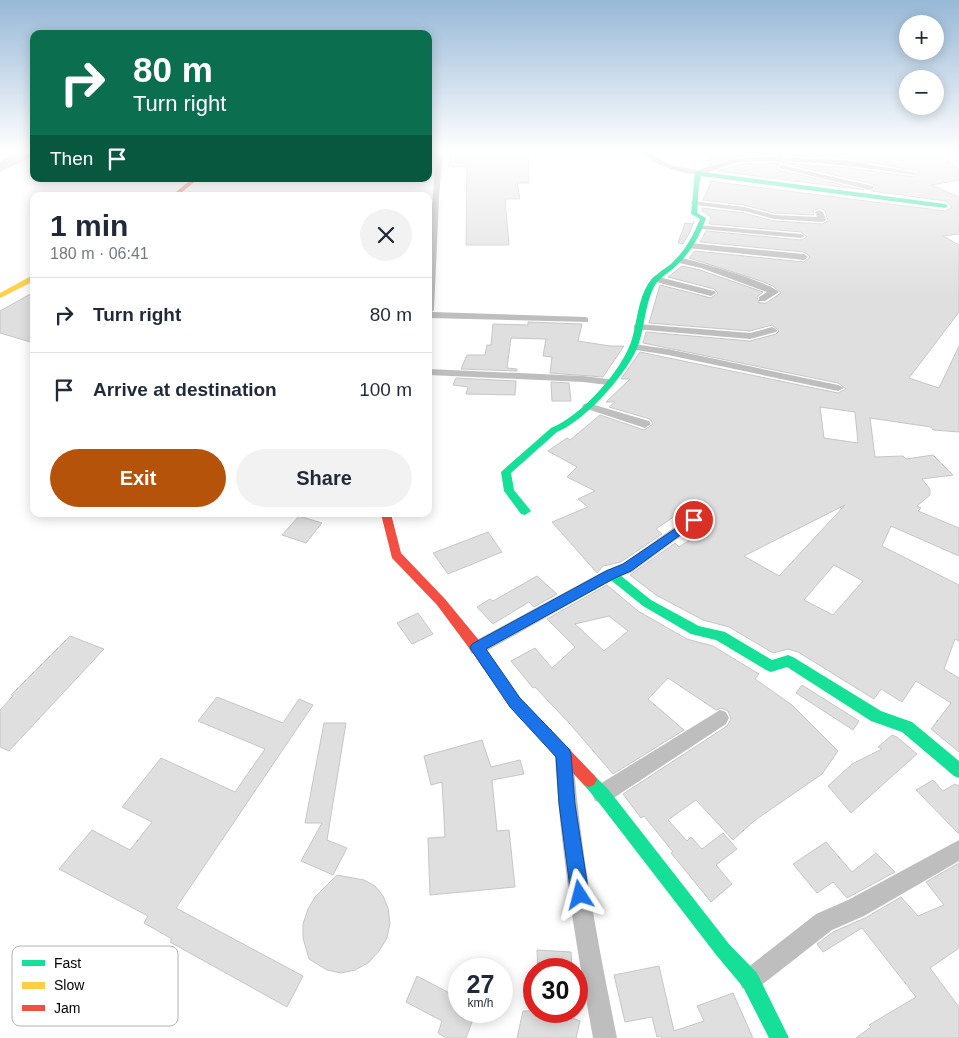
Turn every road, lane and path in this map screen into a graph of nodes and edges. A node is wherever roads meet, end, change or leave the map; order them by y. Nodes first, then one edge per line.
1 (435, 199) edge
2 (695, 199) edge
3 (896, 199) edge
4 (695, 203) junction
5 (945, 206) dead end
6 (819, 212) dead end
7 (701, 227) junction
8 (801, 236) dead end
9 (690, 246) junction
10 (432, 254) edge
11 (804, 257) dead end
12 (678, 260) junction
13 (30, 272) edge
14 (655, 279) junction
15 (30, 280) edge
16 (0, 288) edge
17 (711, 293) dead end
18 (0, 296) edge
19 (762, 299) dead end
20 (432, 315) edge
21 (585, 320) dead end
22 (638, 327) junction
23 (772, 330) dead end
24 (634, 347) junction
25 (432, 372) edge
26 (608, 382) junction
27 (838, 388) dead end
28 (588, 406) junction
29 (645, 424) dead end
30 (525, 511) dead end
31 (387, 517) edge
32 (694, 520) dead end
33 (611, 574) junction
34 (477, 648) junction
35 (720, 718) dead end
36 (564, 754) junction
37 (959, 771) edge
38 (602, 794) junction
39 (959, 850) edge
40 (750, 980) junction
41 (605, 1038) edge
42 (779, 1038) edge

1 - 10 street
2 - 4 street
3 - 5 street
4 - 6 street
4 - 7 street
7 - 8 street
7 - 9 street
9 - 11 street
9 - 12 street
12 - 14 street
12 - 19 street
13 - 16 street
14 - 17 street
14 - 22 street
15 - 18 street
20 - 21 street
22 - 23 street
22 - 24 street
24 - 26 street
24 - 27 street
25 - 26 street
26 - 28 street
28 - 29 street
28 - 30 street
31 - 34 street
32 - 33 street
33 - 34 street
33 - 37 street
34 - 36 street
35 - 38 street
36 - 38 street
36 - 41 street
38 - 40 street
39 - 40 street
40 - 42 street

